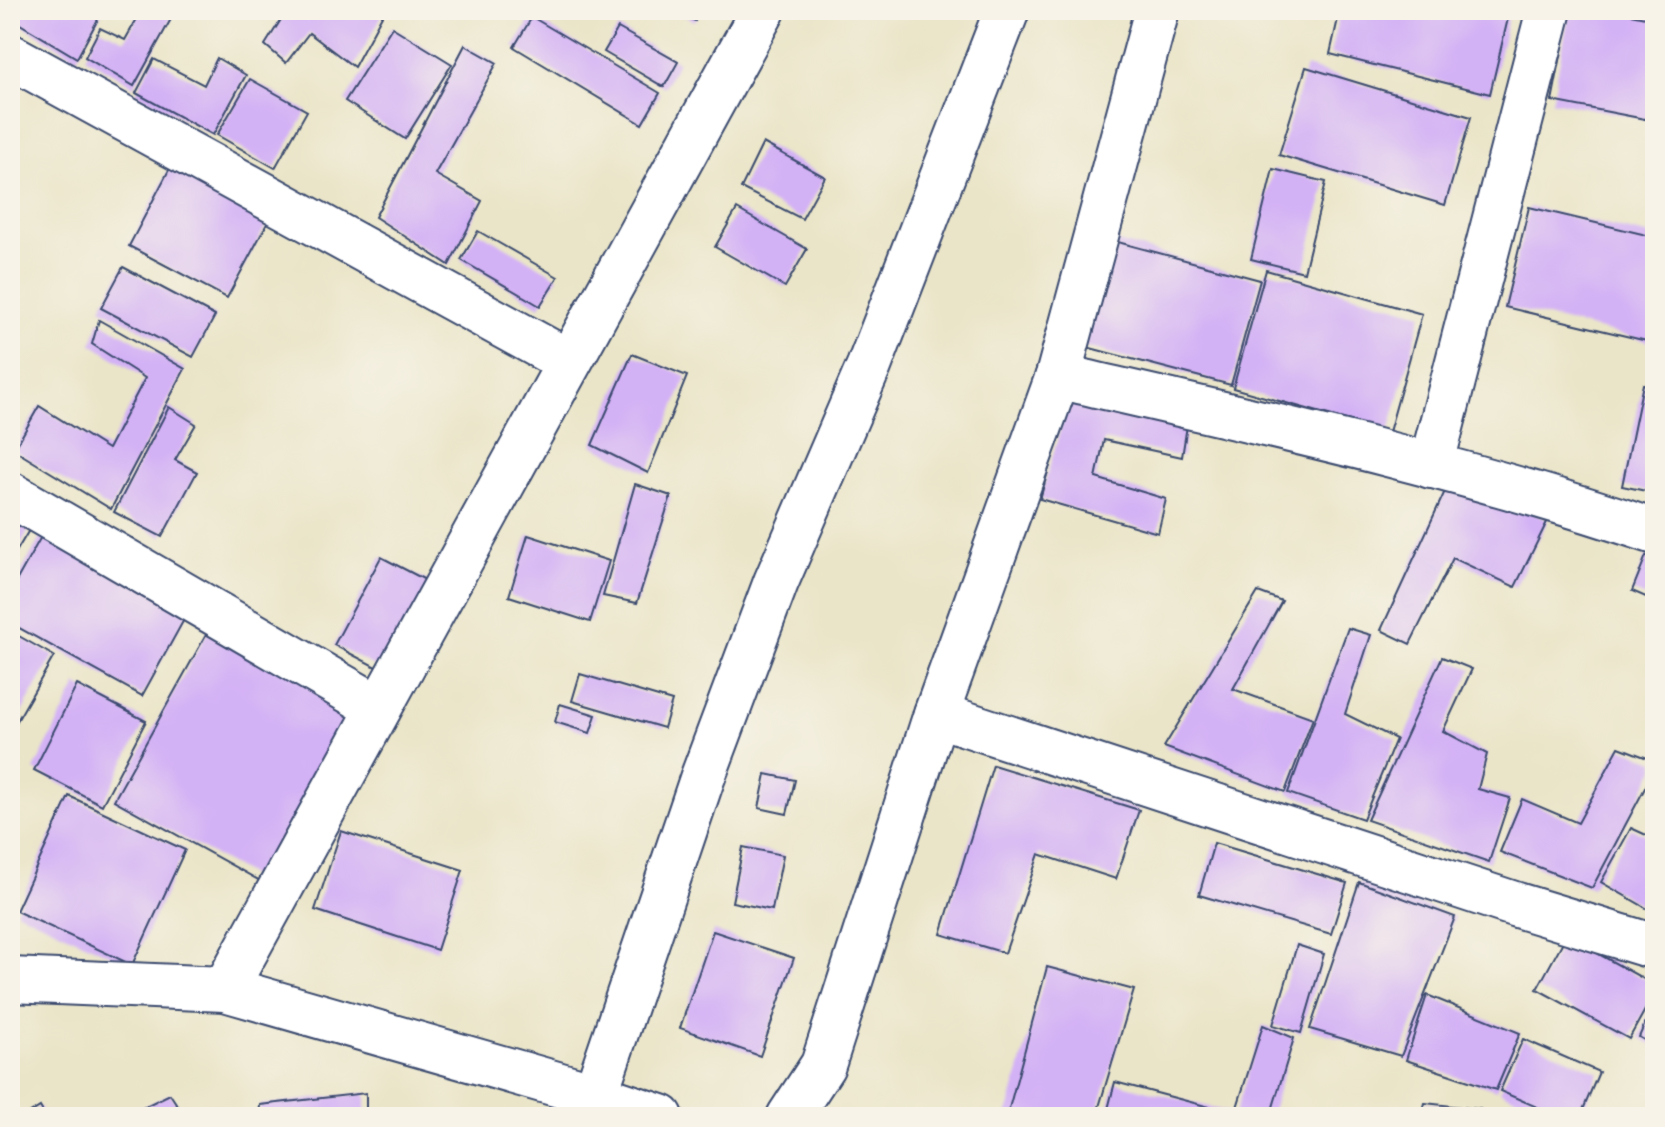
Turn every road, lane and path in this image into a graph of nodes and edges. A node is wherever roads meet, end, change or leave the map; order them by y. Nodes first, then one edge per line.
1 (763, 10) edge
2 (1007, 10) edge
3 (1157, 10) edge
4 (1549, 10) edge
5 (10, 56) edge
6 (569, 362) junction
7 (1058, 376) junction
8 (1431, 466) junction
9 (10, 494) edge
10 (1655, 532) edge
11 (379, 708) junction
12 (936, 714) junction
13 (1655, 947) edge
14 (10, 980) edge
15 (225, 989) junction
16 (595, 1095) junction
17 (661, 1117) edge
18 (789, 1117) edge

1 - 6 street
2 - 16 street
3 - 7 street
4 - 8 street
5 - 6 street
6 - 11 street
7 - 8 street
7 - 12 street
8 - 10 street
9 - 11 street
11 - 15 street
12 - 13 street
12 - 18 street
14 - 15 street
15 - 16 street
16 - 17 street

